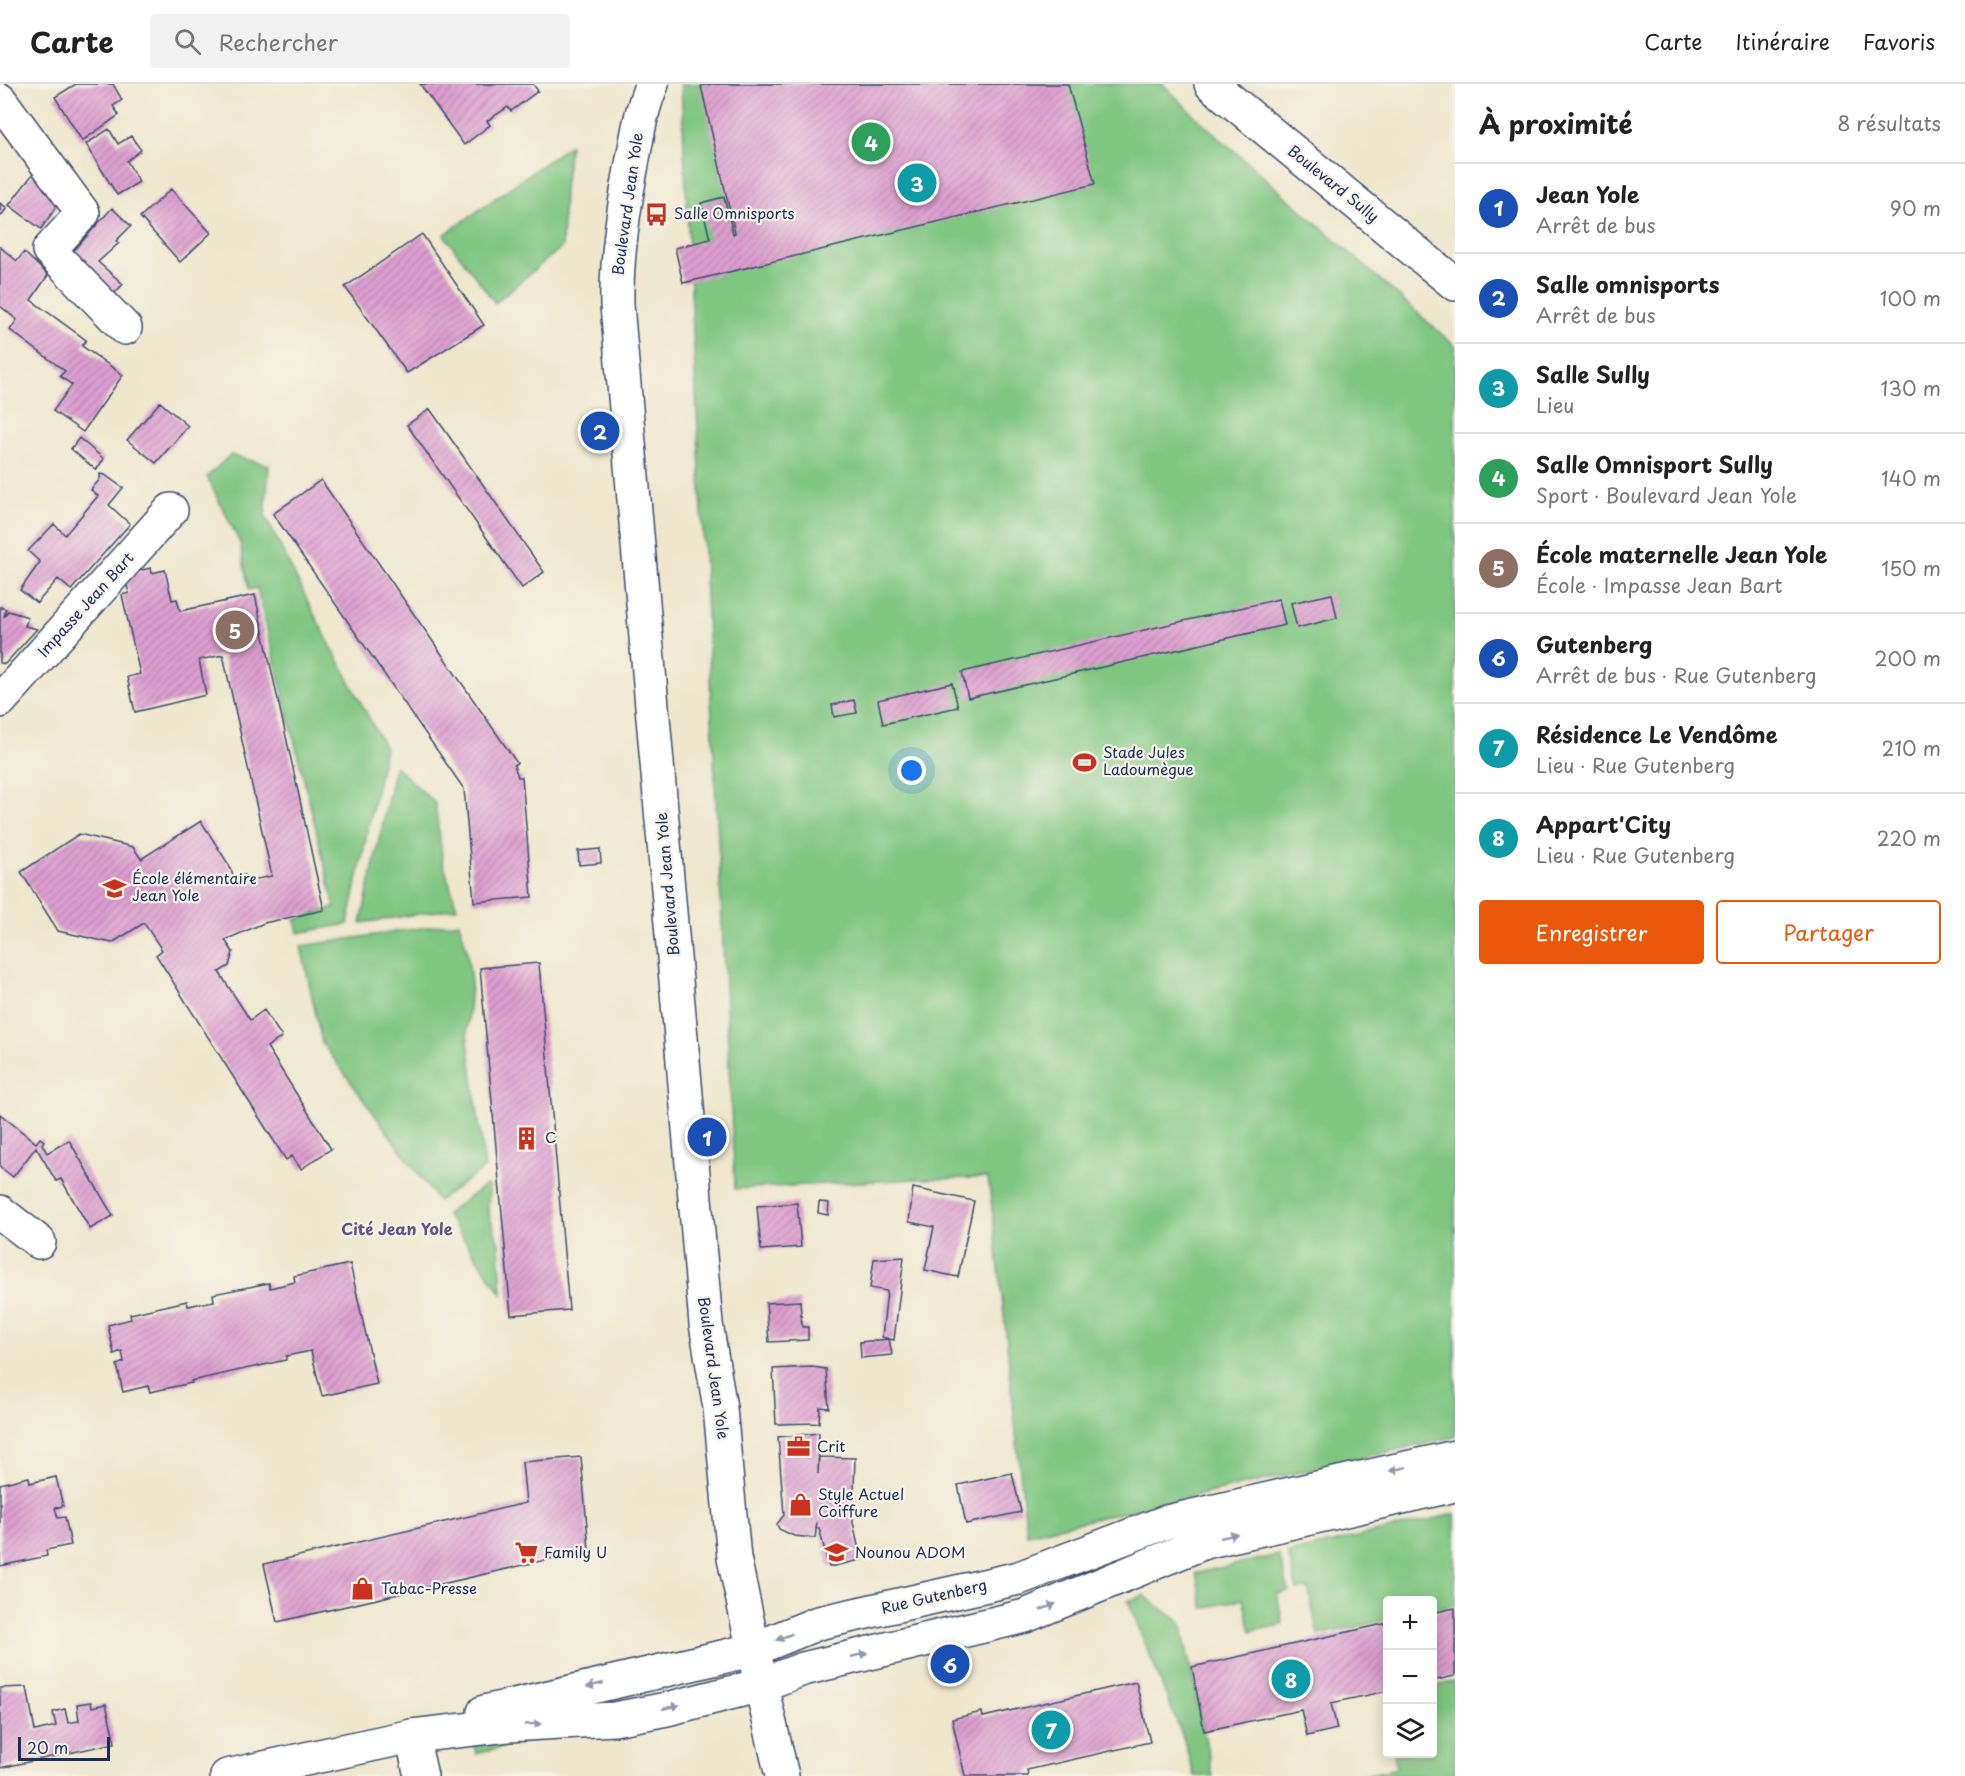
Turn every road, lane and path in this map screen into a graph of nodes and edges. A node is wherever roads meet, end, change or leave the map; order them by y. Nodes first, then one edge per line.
1 (652, 84) edge
2 (1210, 84) edge
3 (0, 100) edge
4 (1455, 284) edge
5 (125, 328) dead end
6 (171, 510) dead end
7 (0, 700) edge
8 (0, 1212) edge
9 (39, 1242) dead end
10 (1455, 1457) edge
11 (1455, 1485) edge
12 (752, 1650) junction
13 (761, 1685) junction
14 (412, 1736) junction
15 (227, 1776) edge
16 (421, 1776) edge
17 (782, 1776) edge

1 - 12 main road, Boulevard Jean Yole
2 - 4 main road, Boulevard Sully
3 - 5 main road
6 - 7 main road, Impasse Jean Bart
8 - 9 main road
10 -> 12 main road, Rue Gutenberg
13 -> 11 main road, Rue Gutenberg
12 - 13 main road, Boulevard Jean Yole
12 -> 14 main road, Rue Gutenberg
14 -> 13 main road, Rue Gutenberg
13 - 17 main road, Boulevard Jean Yole
14 - 15 main road, Rue Gutenberg
14 - 16 main road

